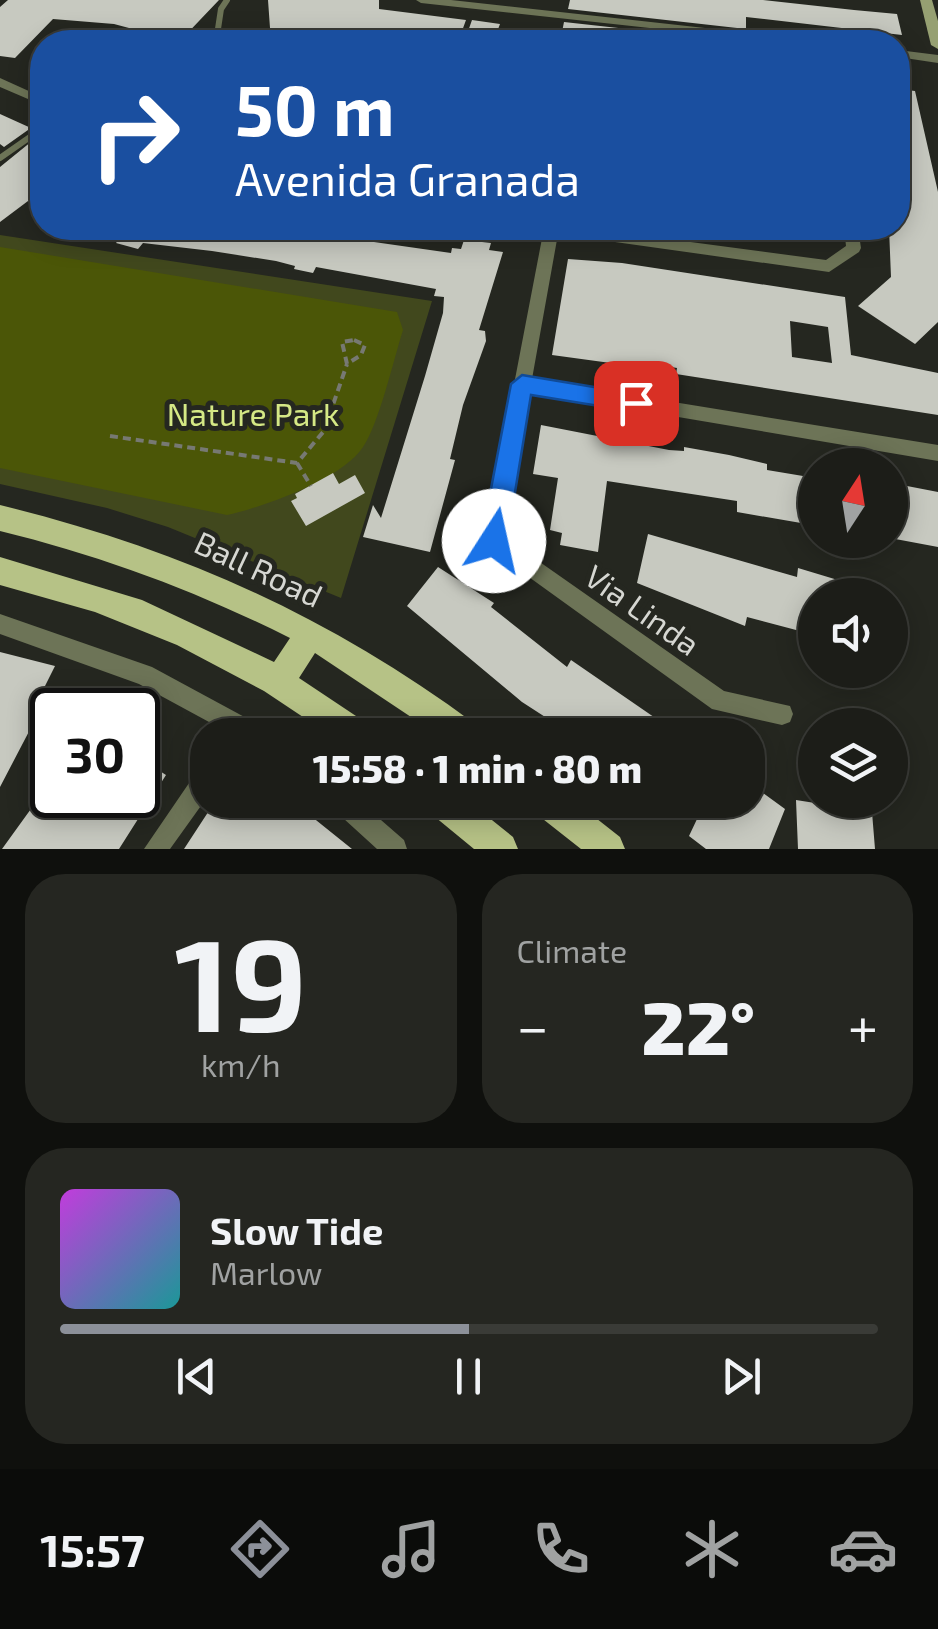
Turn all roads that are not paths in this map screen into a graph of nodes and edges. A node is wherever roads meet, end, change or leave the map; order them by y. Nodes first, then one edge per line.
1 (227, 0) edge
2 (420, 0) edge
3 (926, 0) edge
4 (218, 30) edge
5 (694, 30) edge
6 (938, 45) edge
7 (910, 56) edge
8 (938, 59) edge
9 (0, 82) edge
10 (30, 96) edge
11 (30, 137) dead end
12 (0, 158) edge
13 (549, 240) edge
14 (639, 240) edge
15 (853, 240) edge
16 (522, 384) junction
17 (938, 453) edge
18 (0, 518) edge
19 (0, 571) edge
20 (0, 624) edge
21 (312, 633) junction
22 (278, 683) junction
23 (782, 714) dead end
24 (219, 718) edge
25 (331, 718) edge
26 (439, 718) edge
27 (190, 801) edge
28 (360, 818) edge
29 (464, 818) edge
30 (569, 818) edge
31 (156, 849) edge
32 (395, 849) edge
33 (501, 849) edge
34 (608, 849) edge

1 - 4 lane
2 - 5 street
3 - 6 main road
7 - 8 street
9 - 10 street
11 - 12 lane
13 - 16 street, Via Linda
14 - 15 street
16 - 17 street
16 - 23 street, Via Linda
18 - 21 main road, Ball Road
19 - 22 main road
20 - 24 street
21 - 22 main road
21 - 26 main road, Ball Road
22 - 25 main road
27 - 31 street
28 - 32 street
29 - 33 main road
30 - 34 main road

